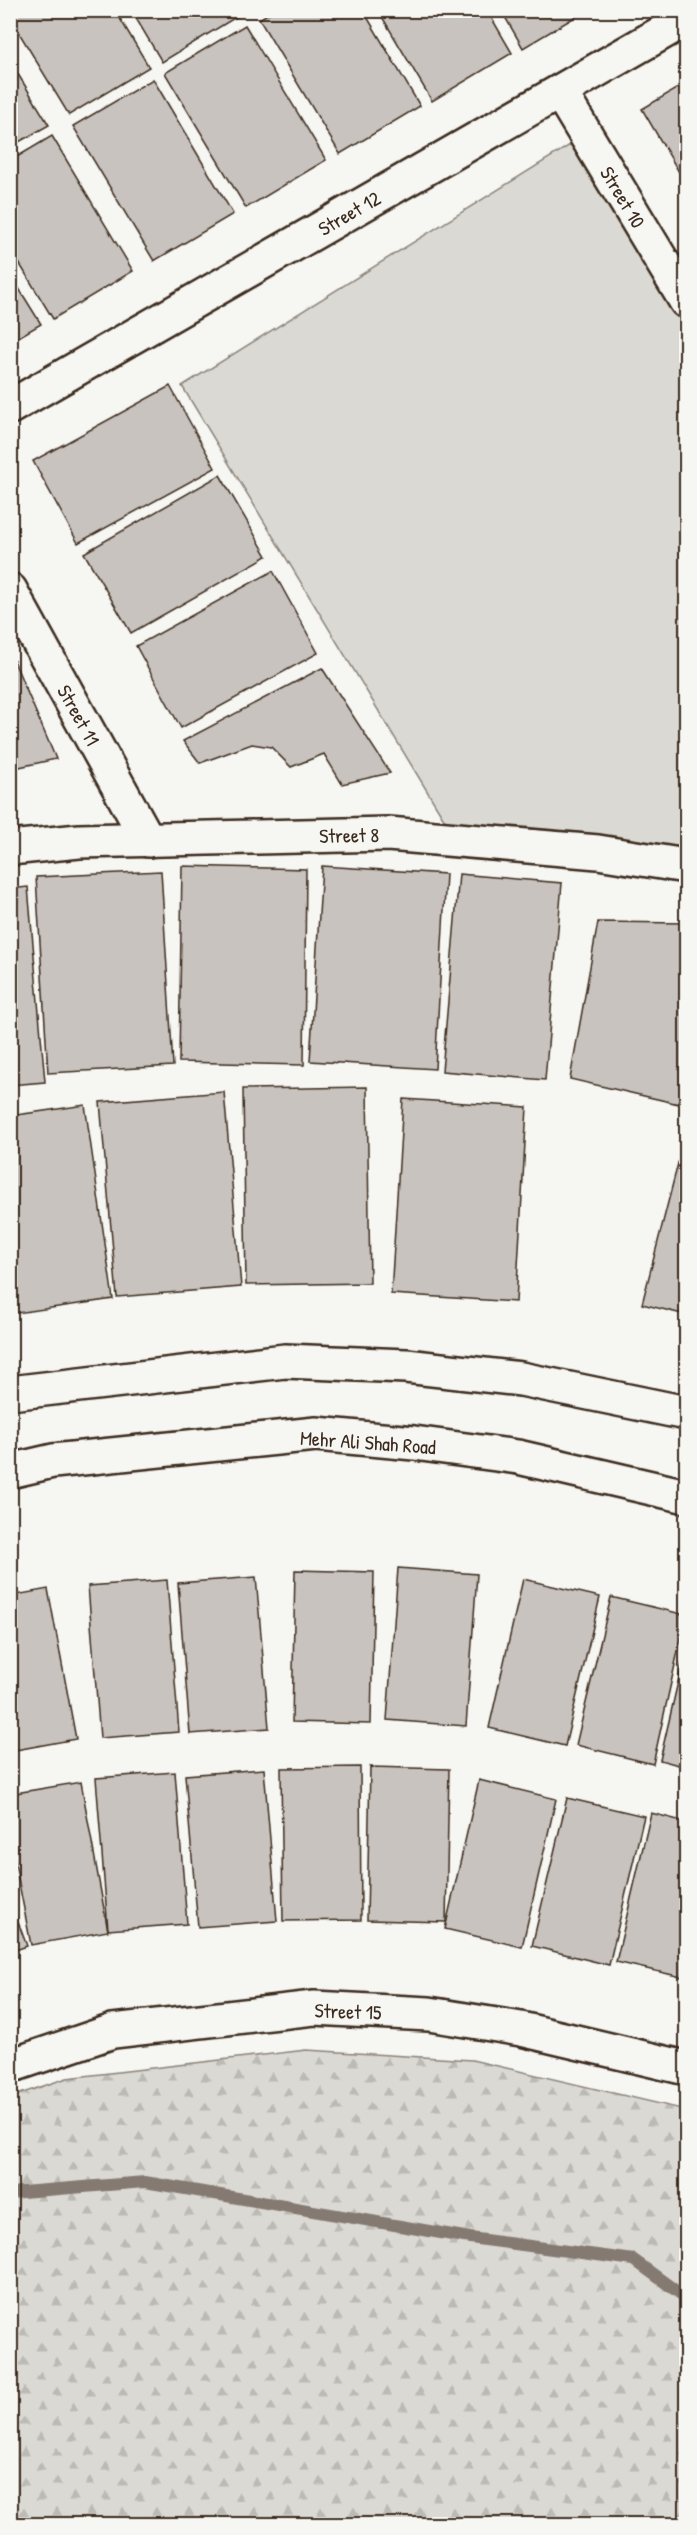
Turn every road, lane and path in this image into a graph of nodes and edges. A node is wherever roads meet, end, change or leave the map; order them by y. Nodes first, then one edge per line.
1 (687, 19) edge
2 (560, 92) junction
3 (687, 301) edge
4 (10, 407) edge
5 (10, 590) edge
6 (148, 840) junction
7 (10, 848) edge
8 (687, 866) edge
9 (10, 1393) edge
10 (687, 1413) edge
11 (10, 1471) edge
12 (687, 1496) edge
13 (10, 2066) edge
14 (687, 2068) edge

1 - 2 street, Street 12
2 - 3 street, Street 10
2 - 4 street, Street 12
5 - 6 street, Street 11
6 - 7 street, Street 8
6 - 8 street, Street 8
9 - 10 street
11 - 12 street, Mehr Ali Shah Road
13 - 14 street, Street 15

